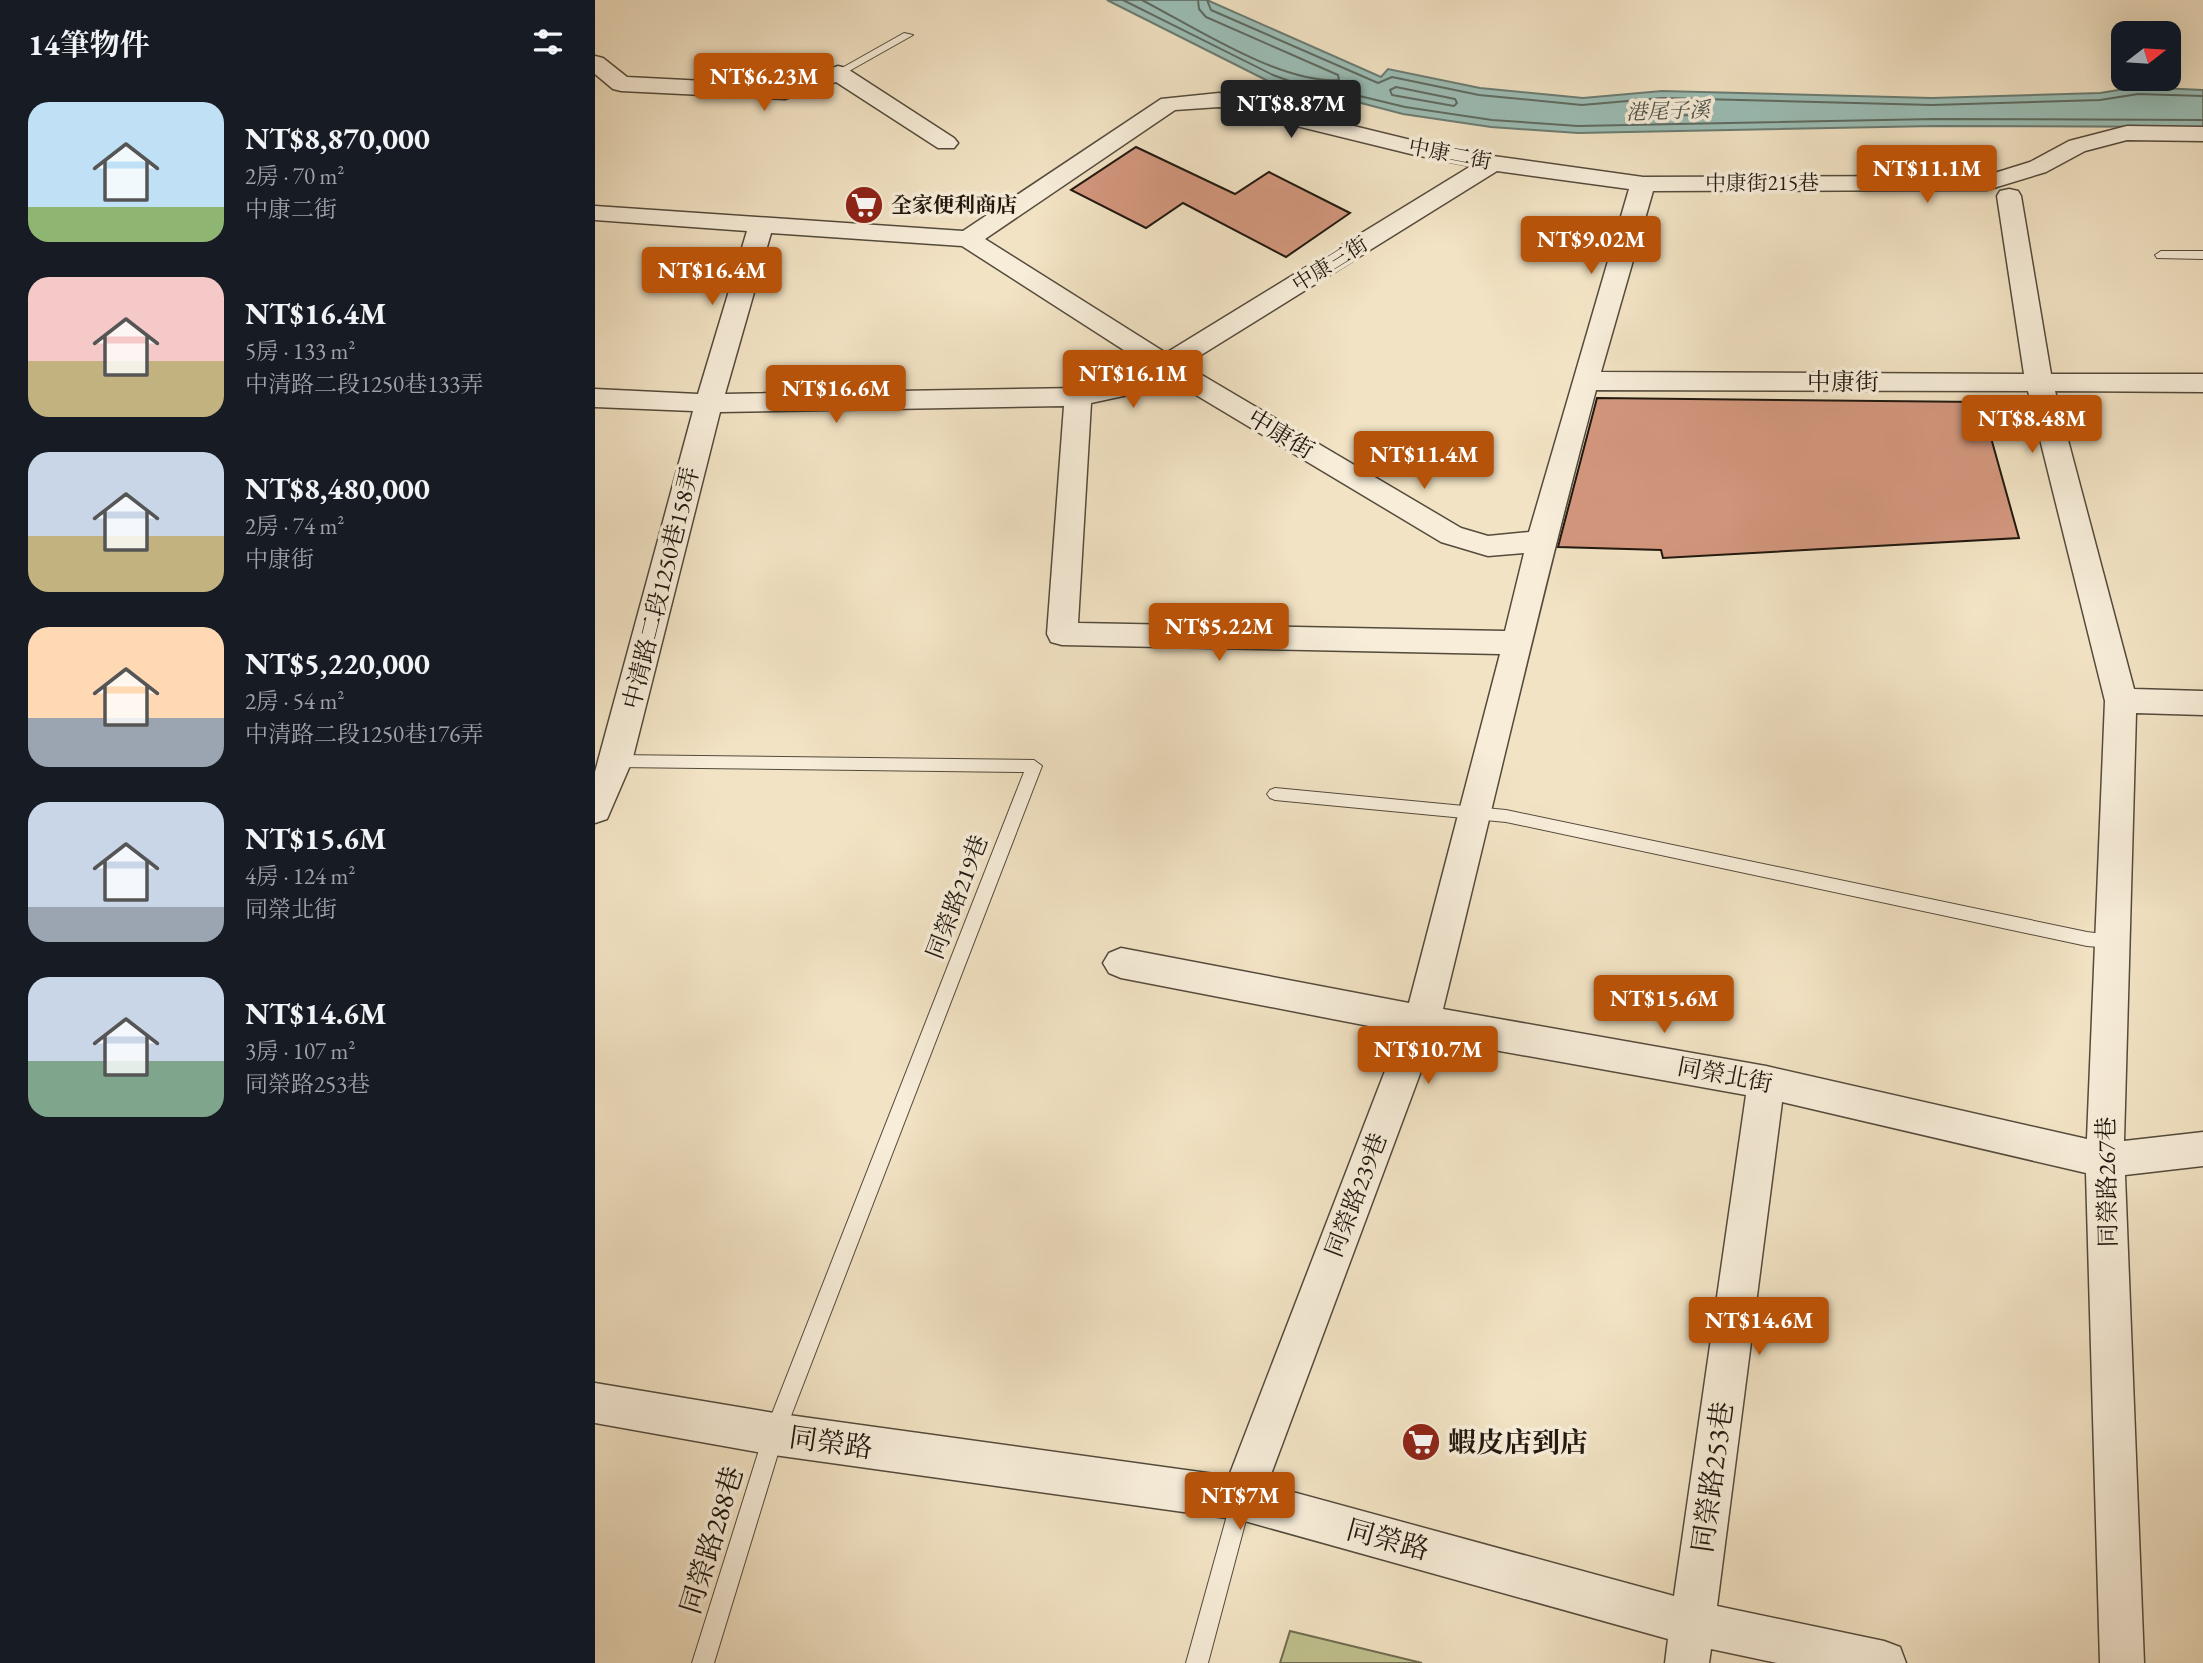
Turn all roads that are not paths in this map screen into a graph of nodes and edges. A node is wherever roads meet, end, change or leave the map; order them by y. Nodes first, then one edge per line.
1 (908, 35) dead end
2 (595, 63) edge
3 (838, 73) junction
4 (2203, 134) edge
5 (946, 143) dead end
6 (1493, 163) junction
7 (1643, 184) junction
8 (2009, 196) dead end
9 (595, 213) edge
10 (761, 225) junction
11 (968, 239) junction
12 (2203, 255) edge
13 (2161, 256) dead end
14 (1167, 366) junction
15 (1585, 381) junction
16 (2039, 383) junction
17 (2203, 383) edge
18 (1078, 397) junction
19 (595, 398) edge
20 (709, 403) junction
21 (1541, 541) junction
22 (1518, 643) junction
23 (2121, 701) junction
24 (2203, 703) edge
25 (616, 761) junction
26 (1275, 794) dead end
27 (595, 810) edge
28 (1475, 813) junction
29 (2112, 941) junction
30 (1121, 963) dead end
31 (1422, 1021) junction
32 (1766, 1082) junction
33 (2203, 1149) edge
34 (2105, 1160) junction
35 (595, 1404) edge
36 (774, 1434) junction
37 (1241, 1499) junction
38 (1690, 1643) edge
39 (702, 1663) edge
40 (1197, 1663) edge
41 (1884, 1663) edge
42 (2122, 1663) edge

1 - 3 lane
2 - 3 street
3 - 5 street
4 - 7 street, 中康街215巷
6 - 7 street, 中康二街
6 - 11 street, 中康二街
6 - 14 street, 中康三街
7 - 15 street
8 - 16 street
9 - 10 street, 中康街
10 - 11 street, 中康街
10 - 20 street, 中清路二段1250巷158弄
11 - 14 street, 中康街
12 - 13 lane
14 - 18 street, 中康三街
14 - 21 street, 中康街
15 - 16 street, 中康街
15 - 21 street
16 - 17 street, 中康街
16 - 23 street
18 - 20 street, 中康三街
18 - 22 street
19 - 20 street, 中康三街
20 - 25 street, 中清路二段1250巷158弄
21 - 22 street, 同榮路239巷
22 - 28 street, 同榮路239巷
23 - 24 street
23 - 29 street, 同榮路267巷
25 - 27 street, 中清路二段1250巷158弄
25 - 36 lane, 同榮路219巷
26 - 28 lane
28 - 29 lane
28 - 31 street, 同榮路239巷
29 - 34 street, 同榮路267巷
30 - 31 street, 同榮北街
31 - 32 street, 同榮北街
31 - 37 street, 同榮路239巷
32 - 34 street, 同榮北街
32 - 38 street, 同榮路253巷
33 - 34 street, 同榮北街
34 - 42 street, 同榮路267巷
35 - 36 street, 同榮路
36 - 37 street, 同榮路
36 - 39 lane, 同榮路288巷
37 - 38 street, 同榮路
37 - 40 lane
38 - 41 street, 同榮路

